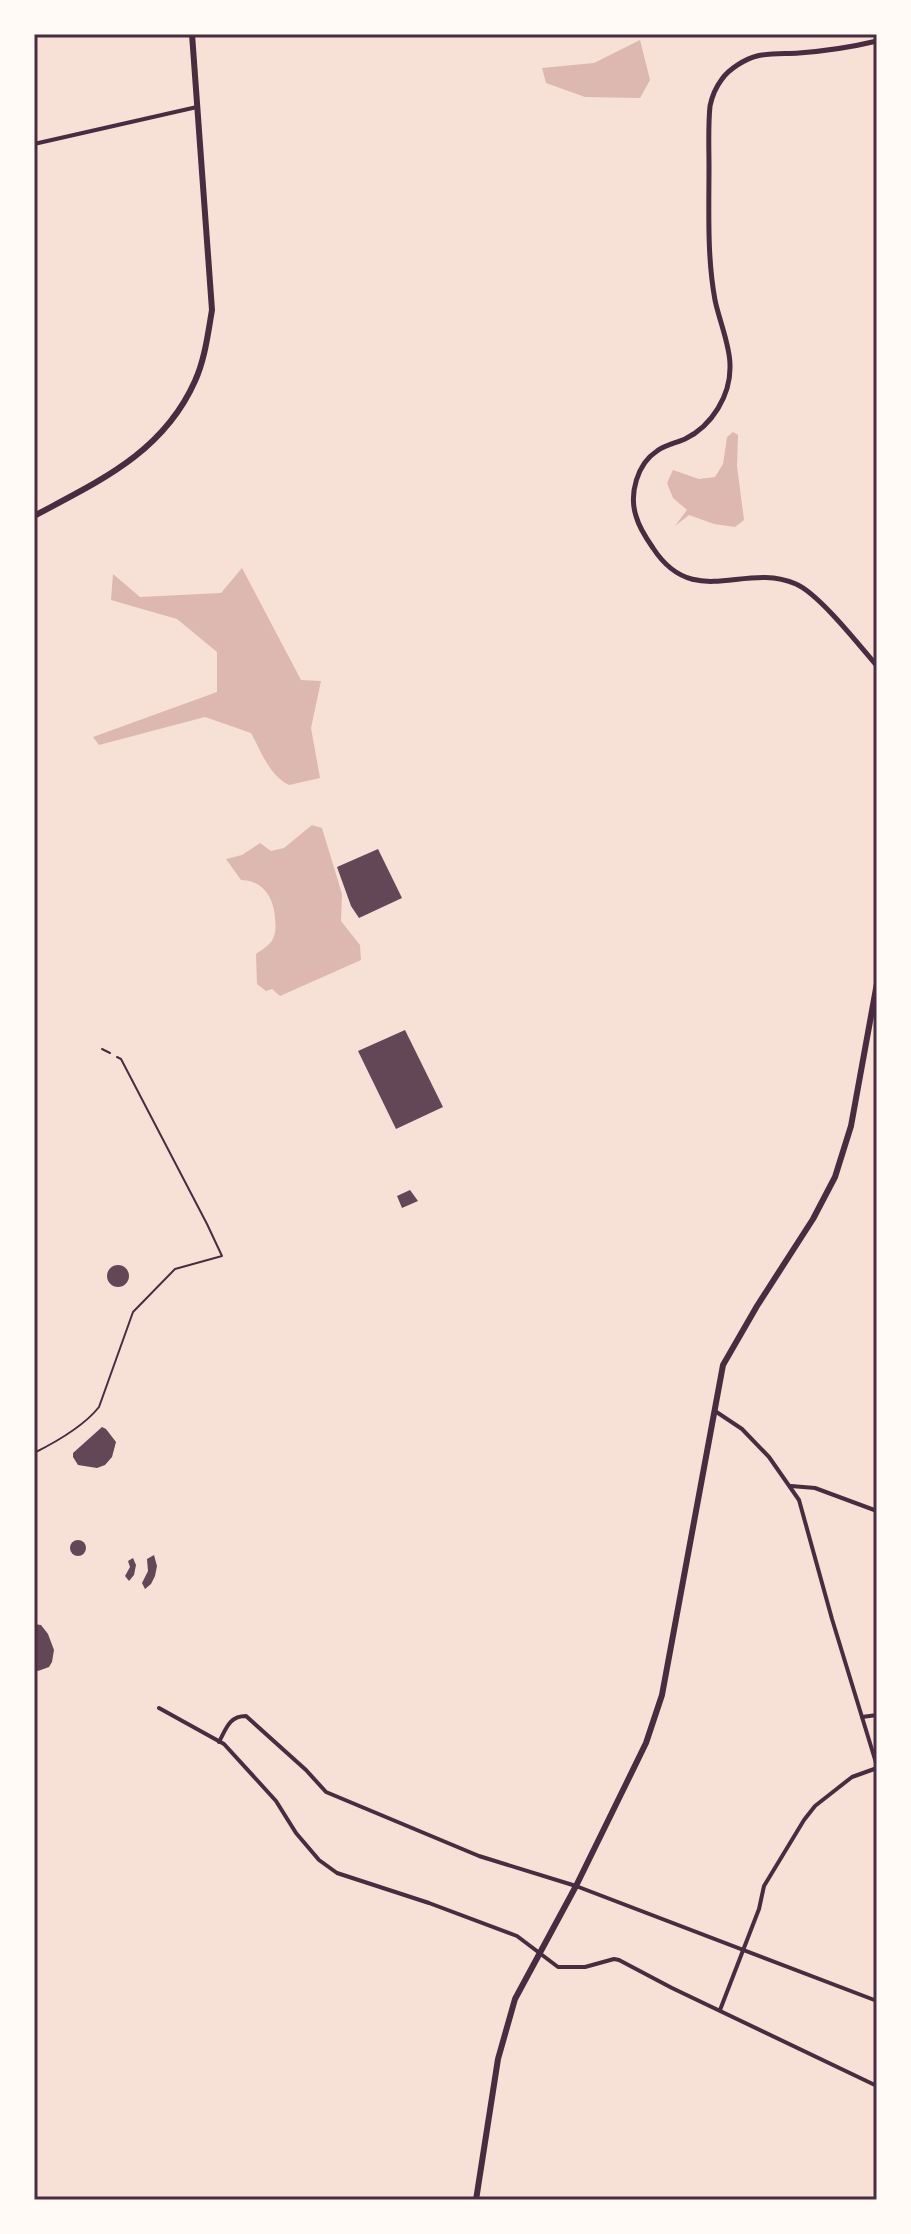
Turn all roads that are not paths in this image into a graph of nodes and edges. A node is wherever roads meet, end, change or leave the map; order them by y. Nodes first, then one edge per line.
1 (192, 34) edge
2 (877, 41) edge
3 (197, 107) junction
4 (34, 144) edge
5 (34, 516) edge
6 (877, 666) edge
7 (877, 983) edge
8 (102, 1049) dead end
9 (110, 1053) dead end
10 (117, 1057) dead end
11 (715, 1410) junction
12 (34, 1453) edge
13 (791, 1486) junction
14 (877, 1511) edge
15 (159, 1708) dead end
16 (877, 1715) edge
17 (862, 1717) junction
18 (219, 1742) junction
19 (877, 1767) edge
20 (576, 1886) junction
21 (742, 1950) junction
22 (538, 1954) junction
23 (877, 2001) edge
24 (720, 2010) junction
25 (877, 2086) edge
26 (476, 2200) edge

1 - 3 main road
2 - 6 street
3 - 4 street
3 - 5 main road
7 - 11 main road
8 - 9 lane
10 - 12 lane
11 - 13 street
11 - 20 main road
13 - 14 street
13 - 17 street
15 - 18 street
16 - 17 street
17 - 19 street
18 - 20 street
18 - 22 street
19 - 21 street
20 - 21 street
20 - 22 main road
21 - 23 street
21 - 24 street
22 - 24 street
22 - 26 main road
24 - 25 street

